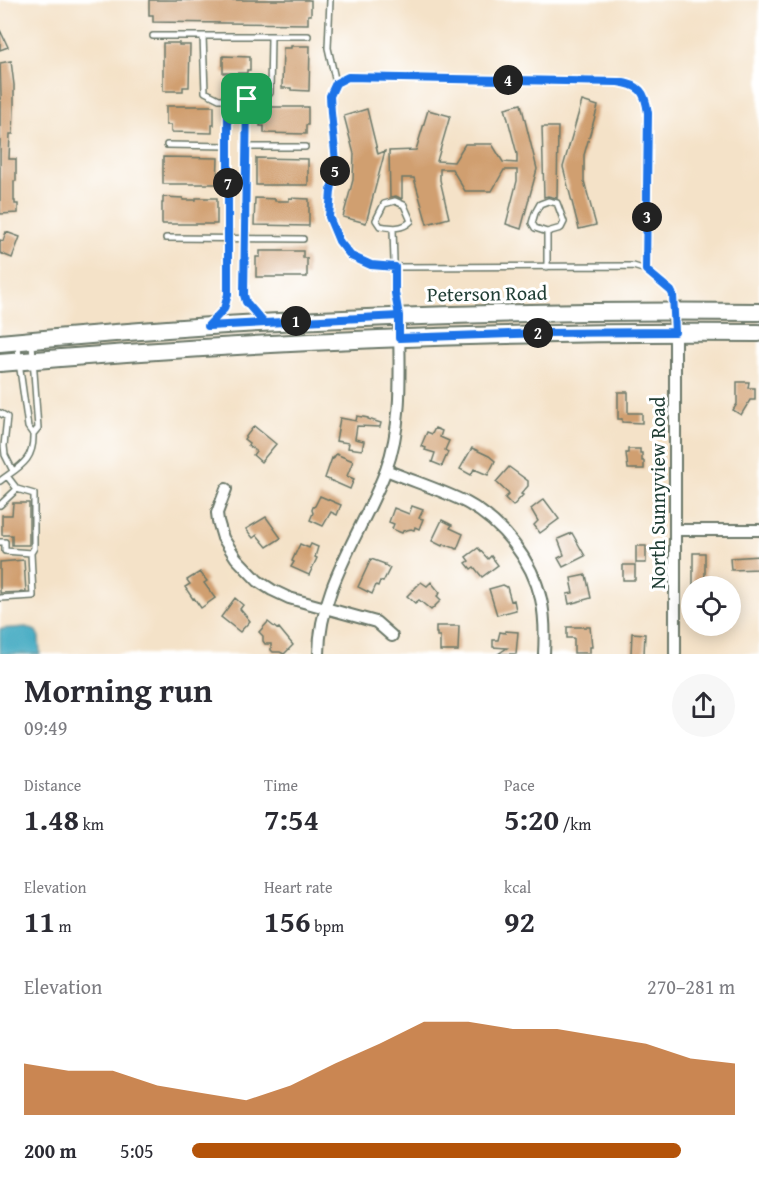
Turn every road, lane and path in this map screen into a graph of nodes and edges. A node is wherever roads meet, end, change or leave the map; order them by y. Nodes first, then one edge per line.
1 (330, 0) edge
2 (153, 36) dead end
3 (203, 36) junction
4 (271, 36) junction
5 (308, 36) dead end
6 (336, 83) junction
7 (228, 99) junction
8 (247, 99) junction
9 (167, 145) dead end
10 (228, 146) junction
11 (246, 147) junction
12 (305, 147) dead end
13 (393, 229) junction
14 (547, 232) junction
15 (166, 238) dead end
16 (228, 239) junction
17 (245, 239) junction
18 (303, 239) dead end
19 (395, 267) junction
20 (547, 267) junction
21 (646, 270) junction
22 (674, 311) junction
23 (759, 312) edge
24 (399, 316) junction
25 (264, 323) junction
26 (208, 326) junction
27 (675, 332) junction
28 (759, 333) edge
29 (399, 338) junction
30 (25, 340) junction
31 (0, 343) edge
32 (26, 361) junction
33 (0, 363) edge
34 (0, 412) edge
35 (33, 434) junction
36 (3, 455) edge
37 (386, 470) junction
38 (13, 471) junction
39 (7, 476) junction
40 (0, 481) edge
41 (17, 489) junction
42 (226, 489) dead end
43 (0, 505) edge
44 (676, 530) junction
45 (759, 530) edge
46 (0, 542) edge
47 (31, 553) junction
48 (0, 598) edge
49 (326, 609) junction
50 (392, 636) dead end
51 (320, 654) edge
52 (544, 654) edge
53 (675, 654) edge

1 - 6 lane
2 - 3 lane
3 - 4 lane
3 - 7 lane
4 - 5 lane
4 - 8 lane
6 - 19 lane
6 - 21 lane
7 - 8 lane
7 - 10 lane
8 - 11 lane
9 - 10 lane
10 - 16 lane
11 - 12 lane
11 - 17 lane
13 - 13 lane
13 - 19 lane
14 - 14 lane
14 - 20 lane
15 - 16 lane
16 - 17 lane
16 - 26 lane
17 - 18 lane
17 - 25 lane
19 - 20 lane
19 - 24 lane
20 - 21 lane
21 - 22 lane
22 - 23 main road, Peterson Road
22 - 24 main road, Peterson Road
22 - 27 street, North Sunnyview Road
24 - 25 main road, Peterson Road
24 - 29 street
25 - 26 main road, Peterson Road
26 - 30 main road, Peterson Road
27 - 28 main road, Peterson Road
27 - 29 main road, Peterson Road
27 - 44 street, North Sunnyview Road
29 - 32 main road, Peterson Road
29 - 37 street
30 - 31 main road, Peterson Road
30 - 32 lane
30 - 32 lane
32 - 33 main road, Peterson Road
32 - 35 lane
32 - 35 lane
34 - 36 lane
35 - 38 lane
36 - 38 lane
37 - 49 street
37 - 52 street
38 - 39 lane
39 - 40 lane
39 - 41 lane
41 - 43 lane
41 - 47 lane
42 - 49 street
44 - 45 street
44 - 53 street, North Sunnyview Road
46 - 47 lane
47 - 48 lane
49 - 50 street
49 - 51 street

